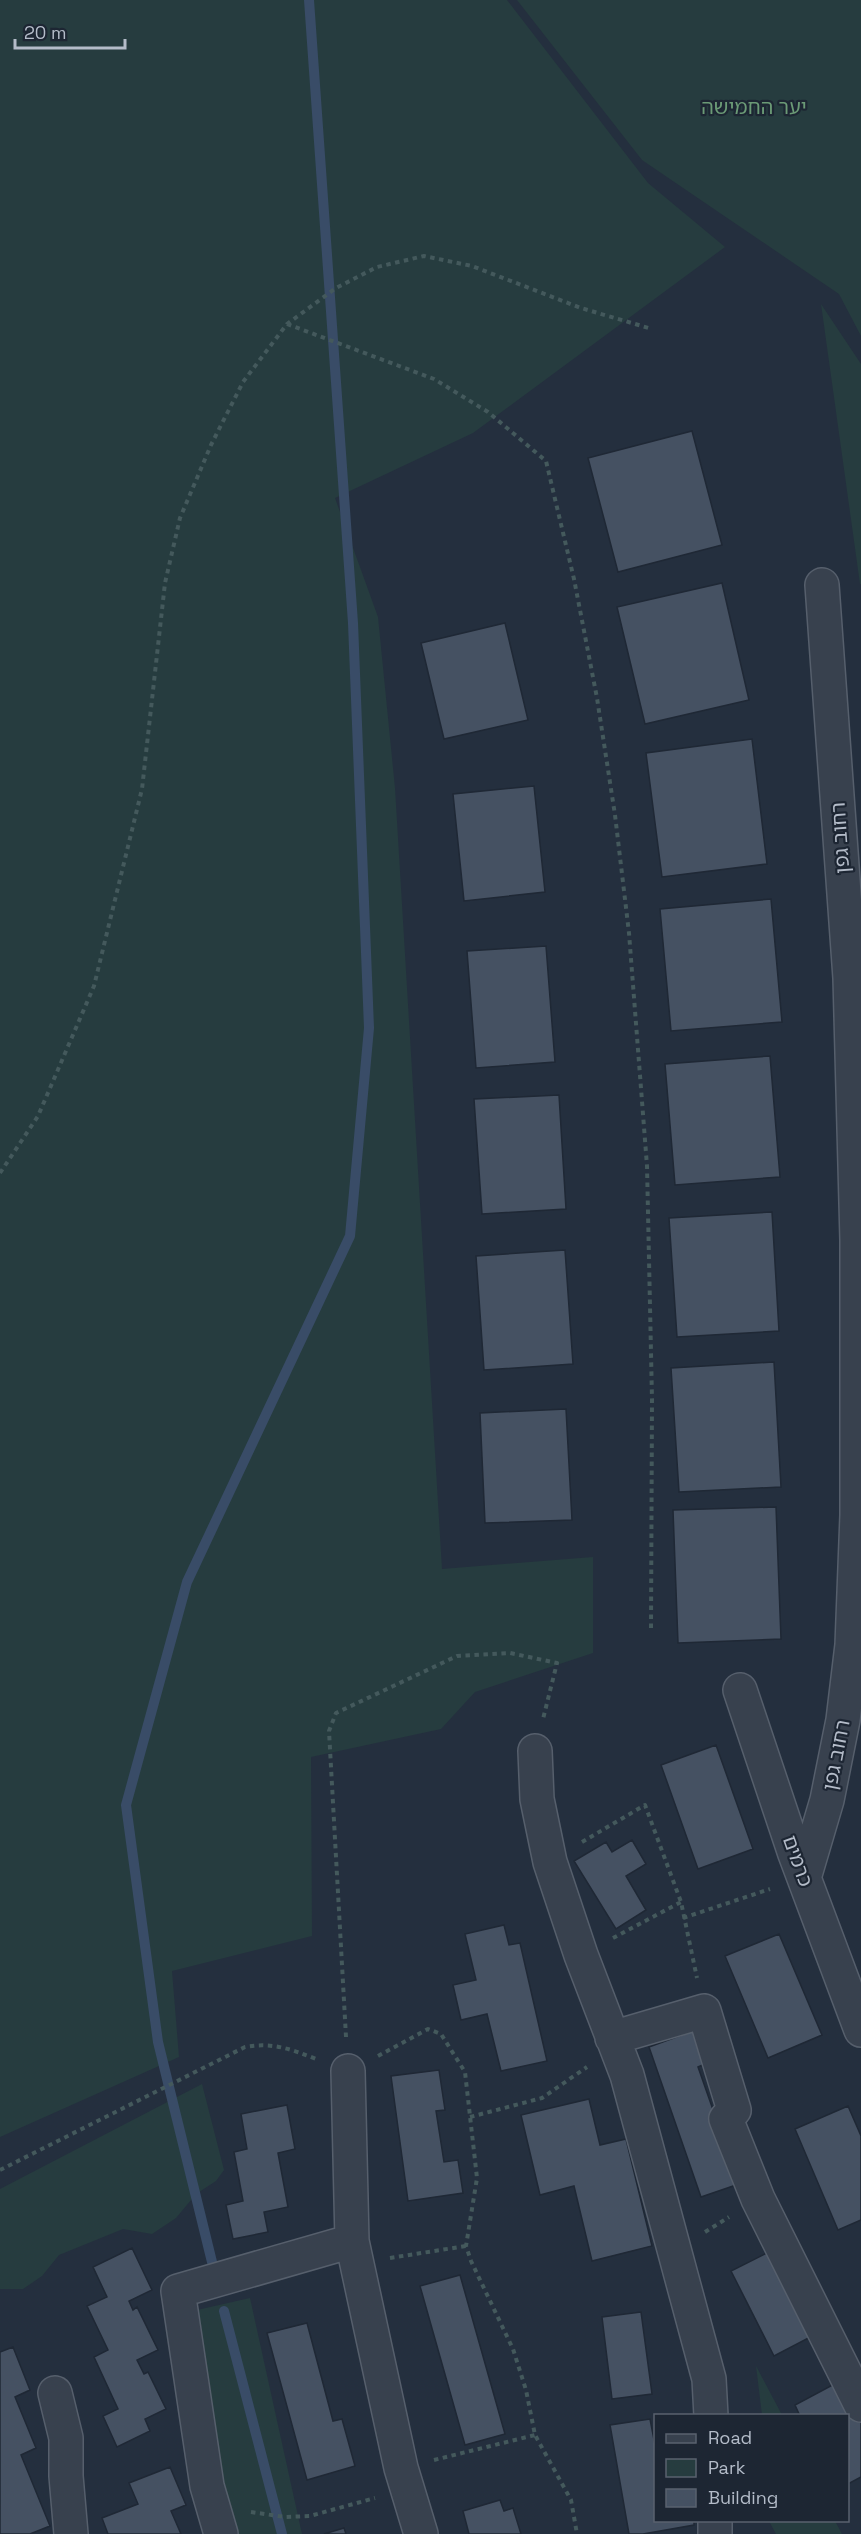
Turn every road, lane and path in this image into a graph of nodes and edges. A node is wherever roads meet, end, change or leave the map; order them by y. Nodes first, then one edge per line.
1 (287, 324) junction
2 (652, 329) dead end
3 (822, 585) dead end
4 (0, 1173) edge
5 (651, 1631) dead end
6 (740, 1690) dead end
7 (536, 1752) joint
8 (549, 1862) junction
9 (804, 1878) junction
10 (681, 1902) junction
11 (683, 1918) junction
12 (581, 1955) junction
13 (704, 2011) junction
14 (861, 2030) edge
15 (615, 2046) junction
16 (348, 2071) junction
17 (470, 2117) junction
18 (0, 2170) edge
19 (758, 2199) junction
20 (466, 2246) junction
21 (676, 2249) junction
22 (354, 2253) junction
23 (55, 2393) dead end
24 (861, 2405) edge
25 (711, 2414) edge
26 (535, 2435) junction
27 (405, 2479) junction
28 (217, 2520) edge
29 (71, 2534) edge
30 (421, 2534) edge
31 (577, 2534) edge

1 - 2 path
1 - 4 path
1 - 5 path
3 - 9 street, רחוב גפן
6 - 9 street, כרמים
7 - 8 street
7 - 16 path
8 - 10 path
8 - 12 street
9 - 11 path
9 - 14 street, כרמים
10 - 11 path
10 - 12 path
11 - 13 path
12 - 15 street
13 - 15 street
13 - 19 street
15 - 17 path
15 - 21 street
16 - 17 path
16 - 18 path
16 - 22 street
17 - 20 path
19 - 21 path
19 - 24 street
20 - 22 path
20 - 26 path
21 - 25 street
22 - 27 street
22 - 28 street
23 - 29 street
26 - 27 path
26 - 31 path
27 - 28 path
27 - 30 street

